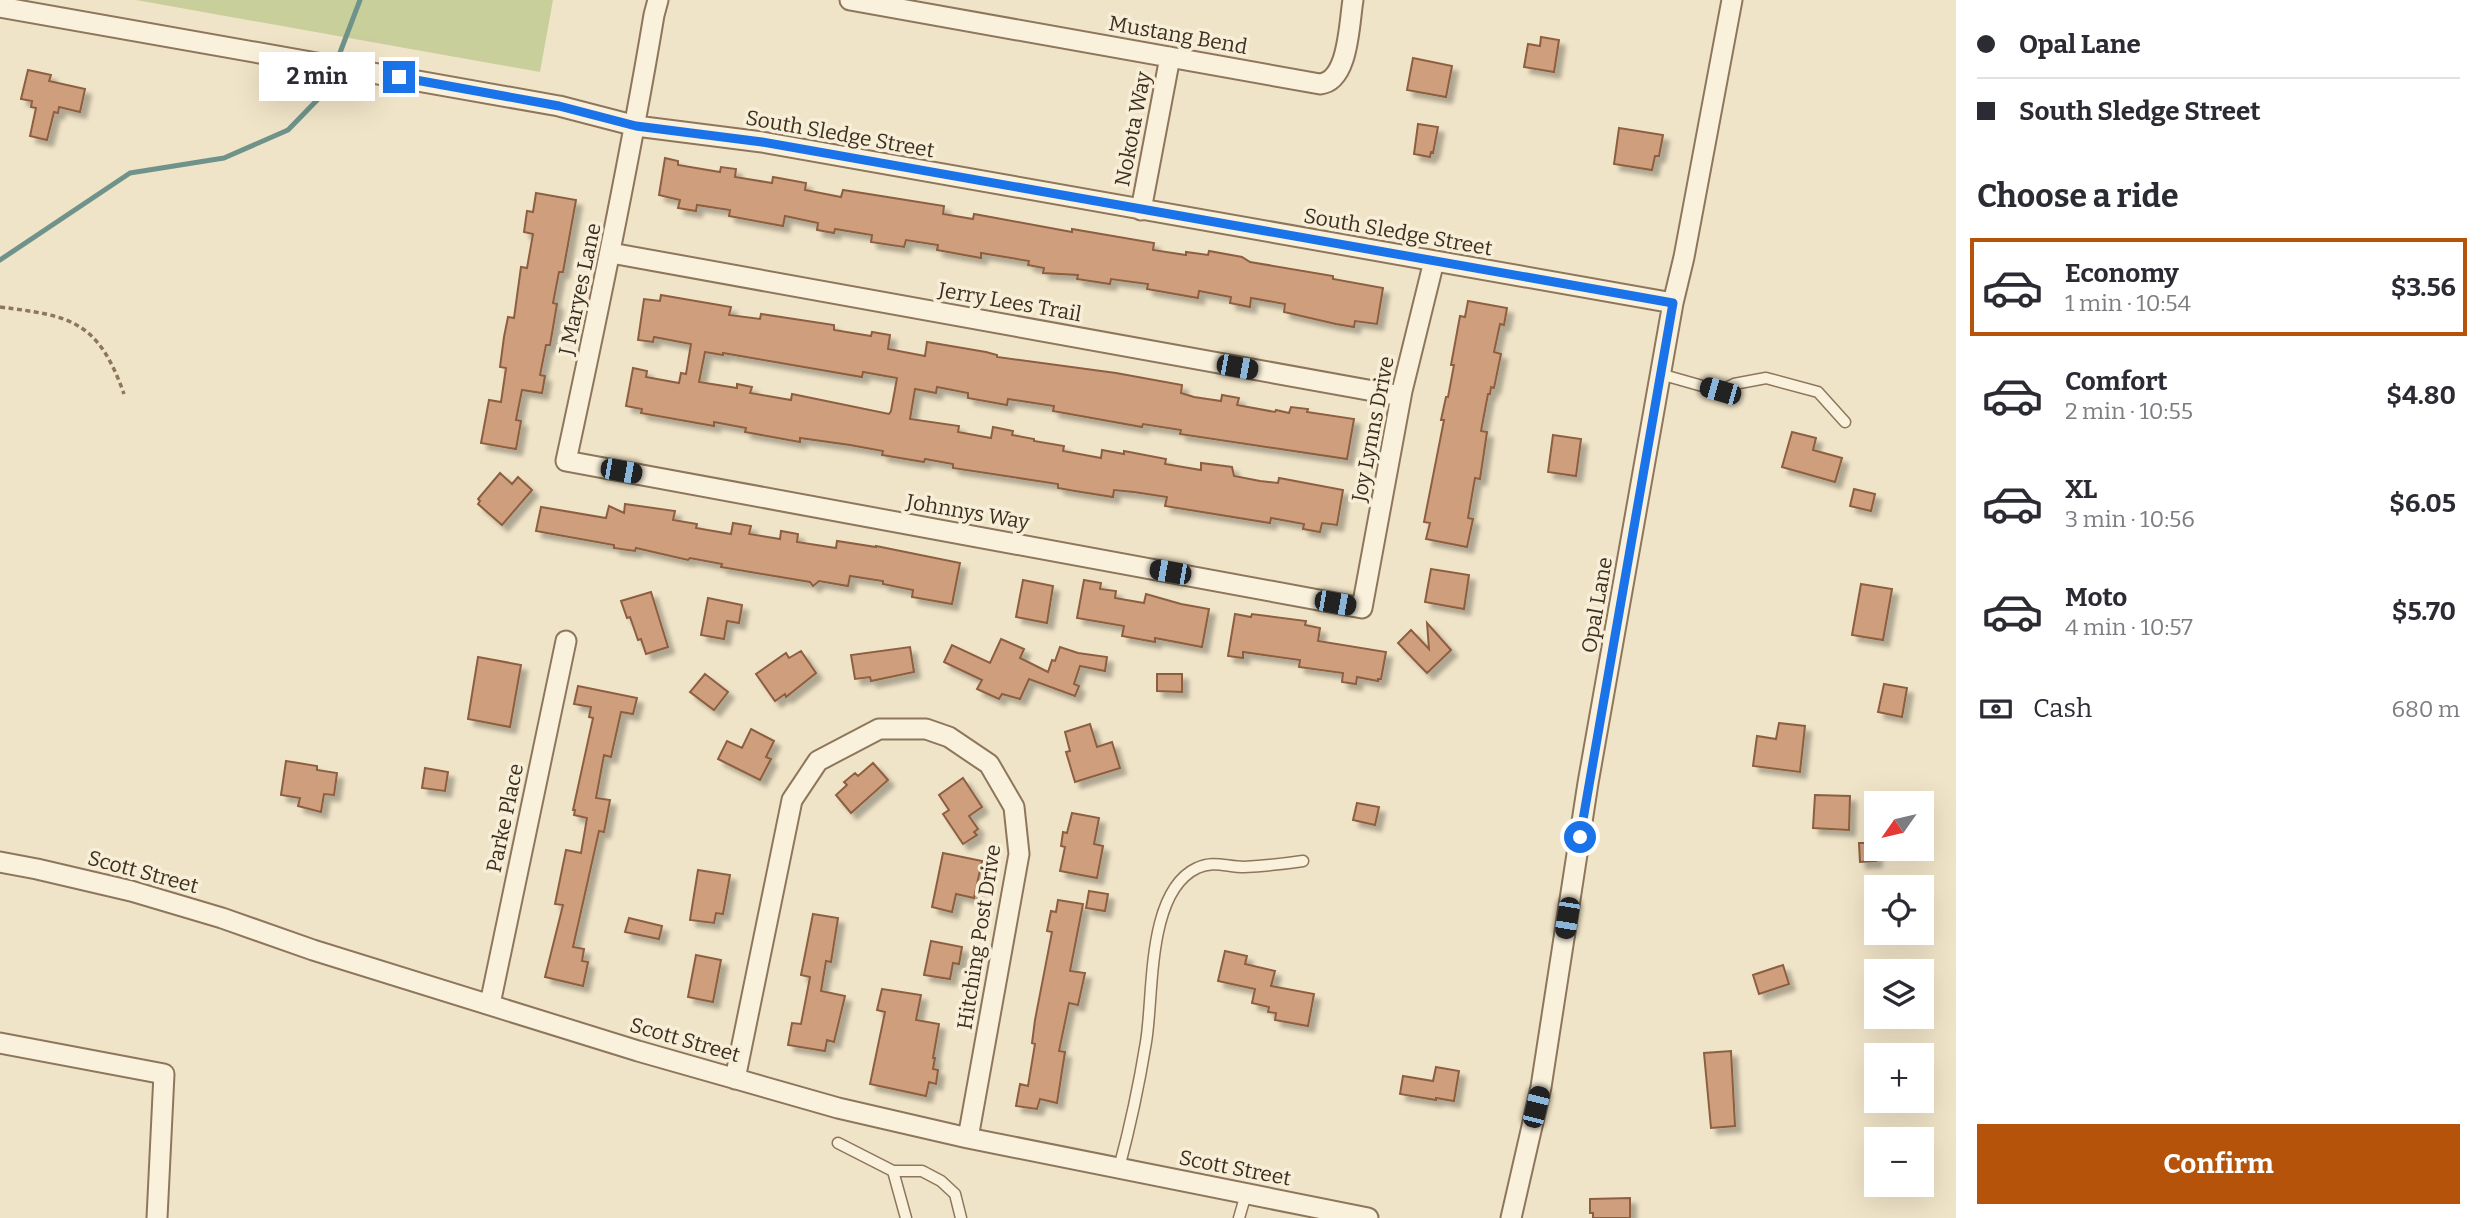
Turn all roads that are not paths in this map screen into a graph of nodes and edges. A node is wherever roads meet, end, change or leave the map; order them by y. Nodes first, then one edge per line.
1 (659, 0) edge
2 (855, 0) edge
3 (1353, 0) edge
4 (1732, 0) edge
5 (0, 7) edge
6 (1170, 57) junction
7 (636, 126) junction
8 (1141, 210) junction
9 (611, 253) junction
10 (1434, 261) junction
11 (1673, 303) junction
12 (1661, 374) junction
13 (1401, 396) junction
14 (1846, 422) dead end
15 (566, 461) joint
16 (1362, 608) joint
17 (566, 641) dead end
18 (1303, 861) dead end
19 (0, 862) edge
20 (489, 1004) junction
21 (0, 1043) edge
22 (735, 1079) junction
23 (968, 1138) junction
24 (838, 1143) dead end
25 (1119, 1168) junction
26 (893, 1171) junction
27 (1246, 1194) junction
28 (157, 1218) edge
29 (906, 1218) edge
30 (961, 1218) edge
31 (1239, 1218) edge
32 (1368, 1218) edge
33 (1511, 1218) edge

1 - 7 street
2 - 6 street, Mustang Bend
3 - 6 street, Mustang Bend
4 - 11 street, Opal Lane
5 - 7 street, South Sledge Street
6 - 8 street, Nokota Way
7 - 8 street, South Sledge Street
7 - 9 street, J Maryes Lane
8 - 10 street, South Sledge Street
9 - 13 street, Jerry Lees Trail
9 - 15 street, J Maryes Lane
10 - 11 street, South Sledge Street
10 - 13 street, Joy Lynns Drive
11 - 12 street, Opal Lane
12 - 14 lane
12 - 33 street, Opal Lane
13 - 16 street, Joy Lynns Drive
15 - 16 street, Johnnys Way
17 - 20 street, Parke Place
18 - 25 lane
19 - 20 street, Scott Street
20 - 22 street, Scott Street
21 - 28 street
22 - 23 street, Scott Street
22 - 23 street, Hitching Post Drive
23 - 25 street, Scott Street
24 - 26 lane
25 - 27 street, Scott Street
26 - 29 lane
26 - 30 lane
27 - 31 lane
27 - 32 street, Scott Street

